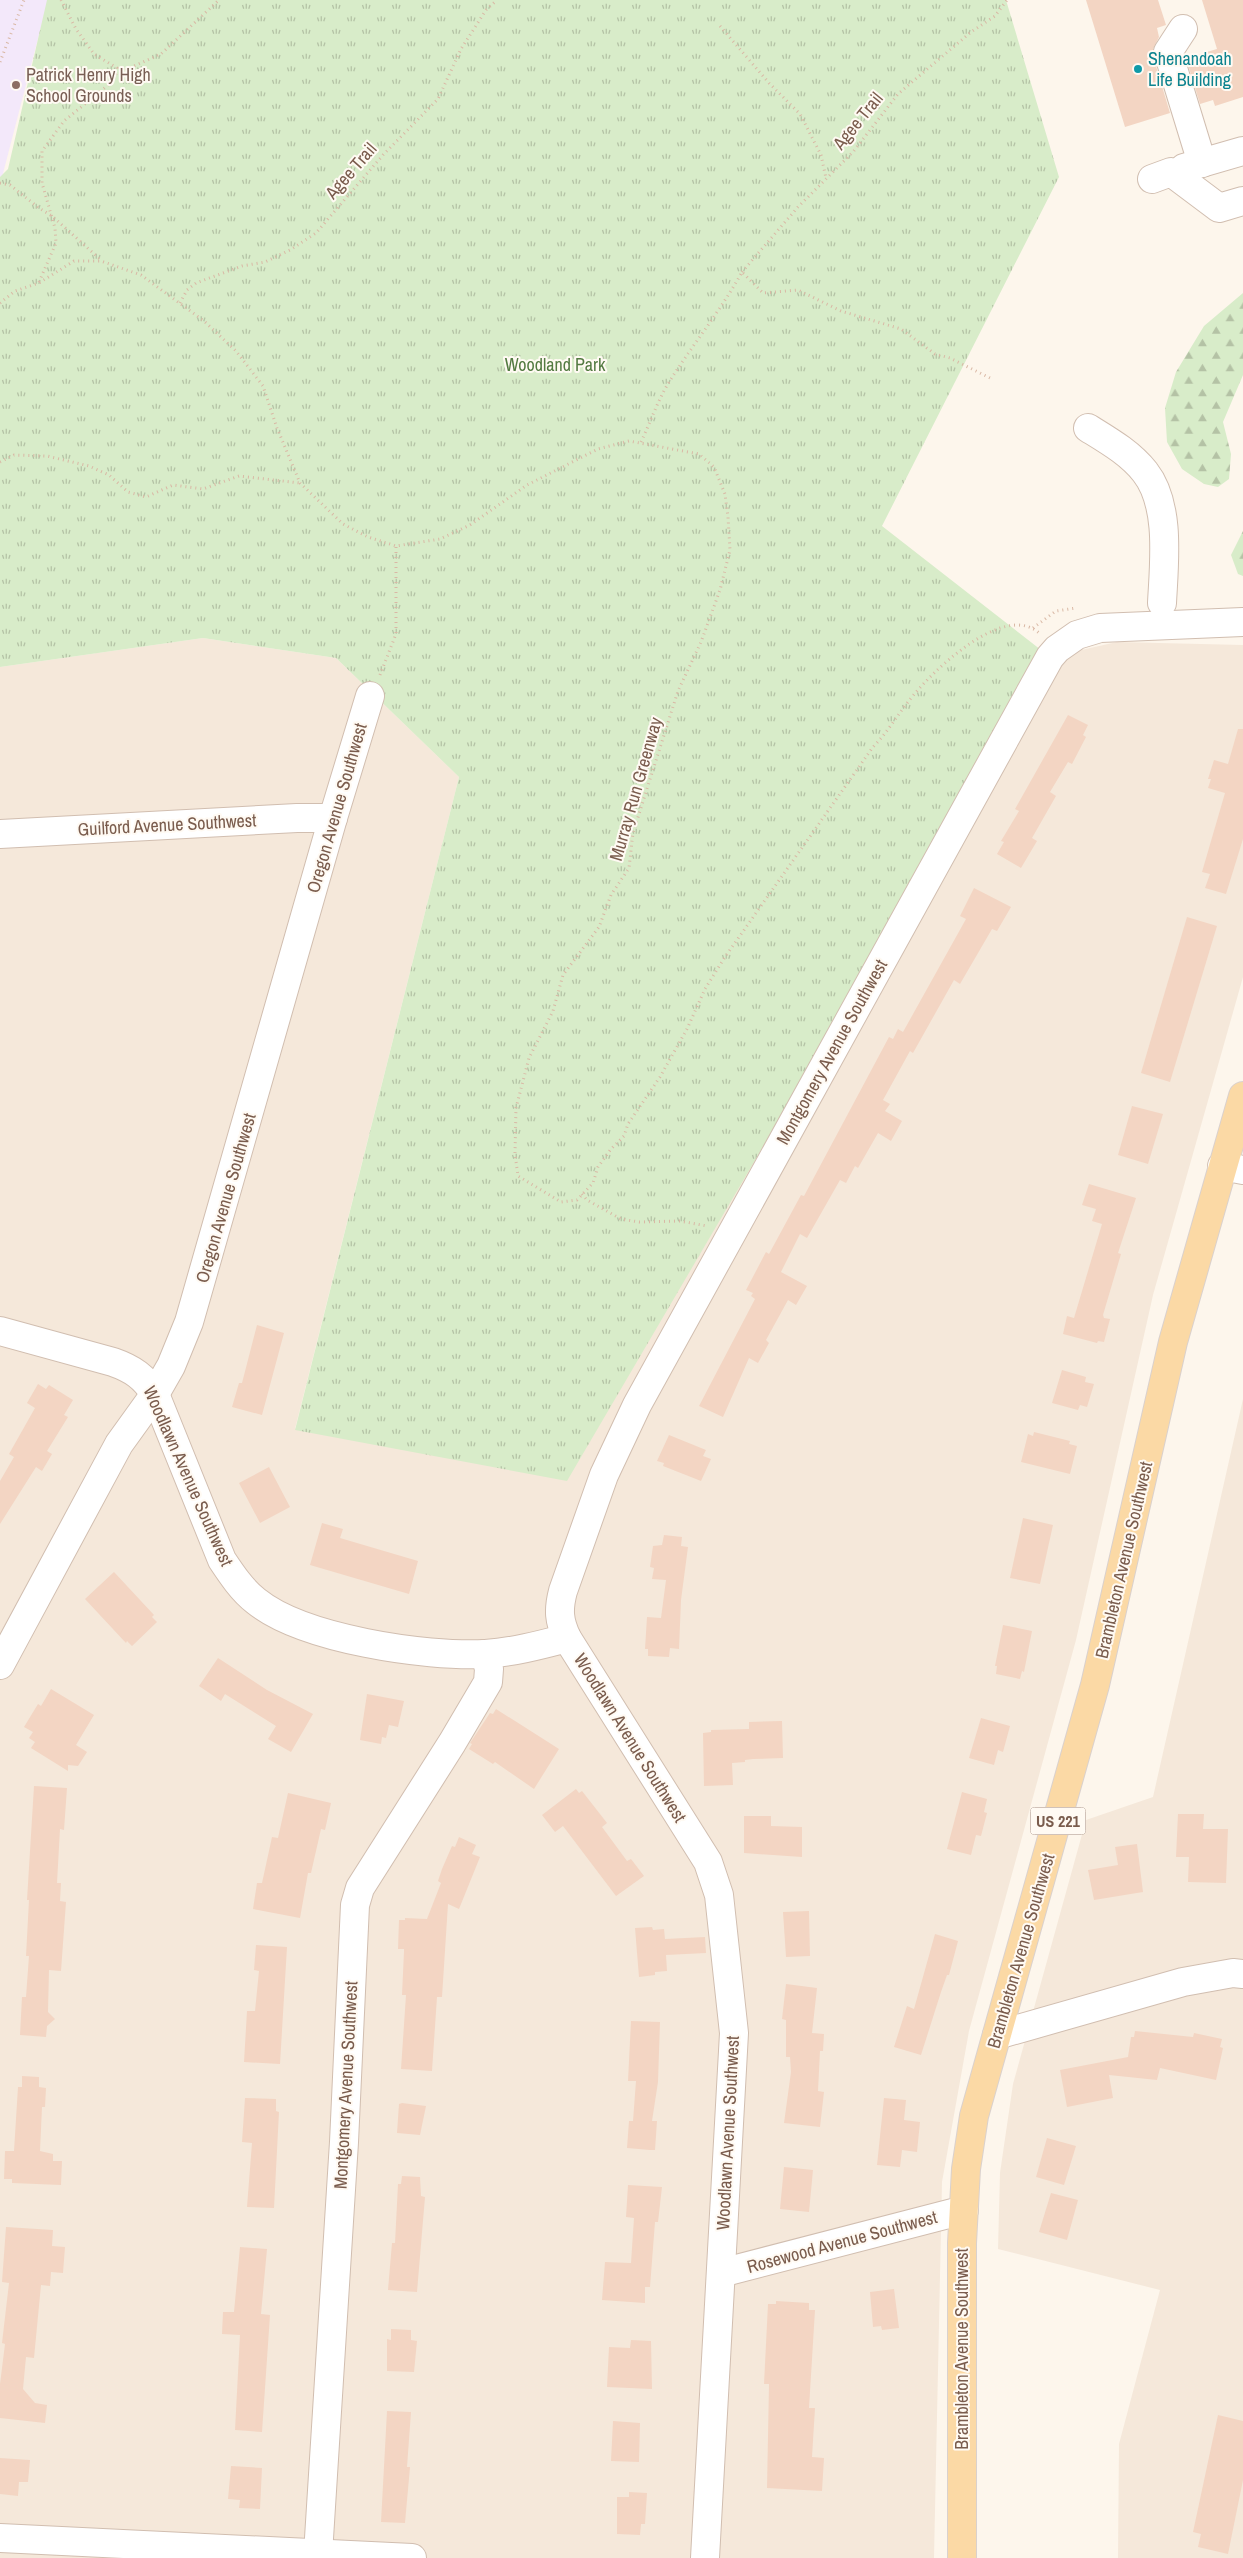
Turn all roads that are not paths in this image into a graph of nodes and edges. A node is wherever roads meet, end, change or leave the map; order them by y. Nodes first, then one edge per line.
1 (1183, 29) dead end
2 (1243, 151) edge
3 (1202, 163) junction
4 (1243, 202) edge
5 (1088, 428) dead end
6 (1162, 603) dead end
7 (1243, 622) edge
8 (370, 696) road end
9 (333, 818) junction
10 (0, 834) edge
11 (1243, 1096) edge
12 (1233, 1168) edge
13 (0, 1331) edge
14 (155, 1394) junction
15 (567, 1638) junction
16 (485, 1654) junction
17 (0, 1665) edge
18 (1243, 1974) edge
19 (997, 2035) junction
20 (964, 2210) junction
21 (721, 2273) junction
22 (0, 2538) edge
23 (318, 2554) junction
24 (412, 2558) edge
25 (705, 2558) edge
26 (962, 2558) edge

1 - 3 street
2 - 3 street
3 - 4 street
5 - 6 street
7 - 15 street, Montgomery Avenue Southwest
8 - 9 street, Oregon Avenue Southwest
9 - 10 street, Guilford Avenue Southwest
9 - 14 street, Oregon Avenue Southwest
11 - 12 main road, Brambleton Avenue Southwest / US 221
12 - 19 main road, Brambleton Avenue Southwest / US 221
13 - 14 street, Woodlawn Avenue Southwest
14 - 16 street, Woodlawn Avenue Southwest
14 - 17 street, Oregon Avenue Southwest
15 - 16 street, Woodlawn Avenue Southwest
15 - 21 street, Woodlawn Avenue Southwest
16 - 23 street, Montgomery Avenue Southwest
18 - 19 street
19 - 20 main road, Brambleton Avenue Southwest / US 221
20 - 21 street, Rosewood Avenue Southwest
20 - 26 main road, Brambleton Avenue Southwest / US 221
21 - 25 street, Woodlawn Avenue Southwest
22 - 23 street
23 - 24 street

